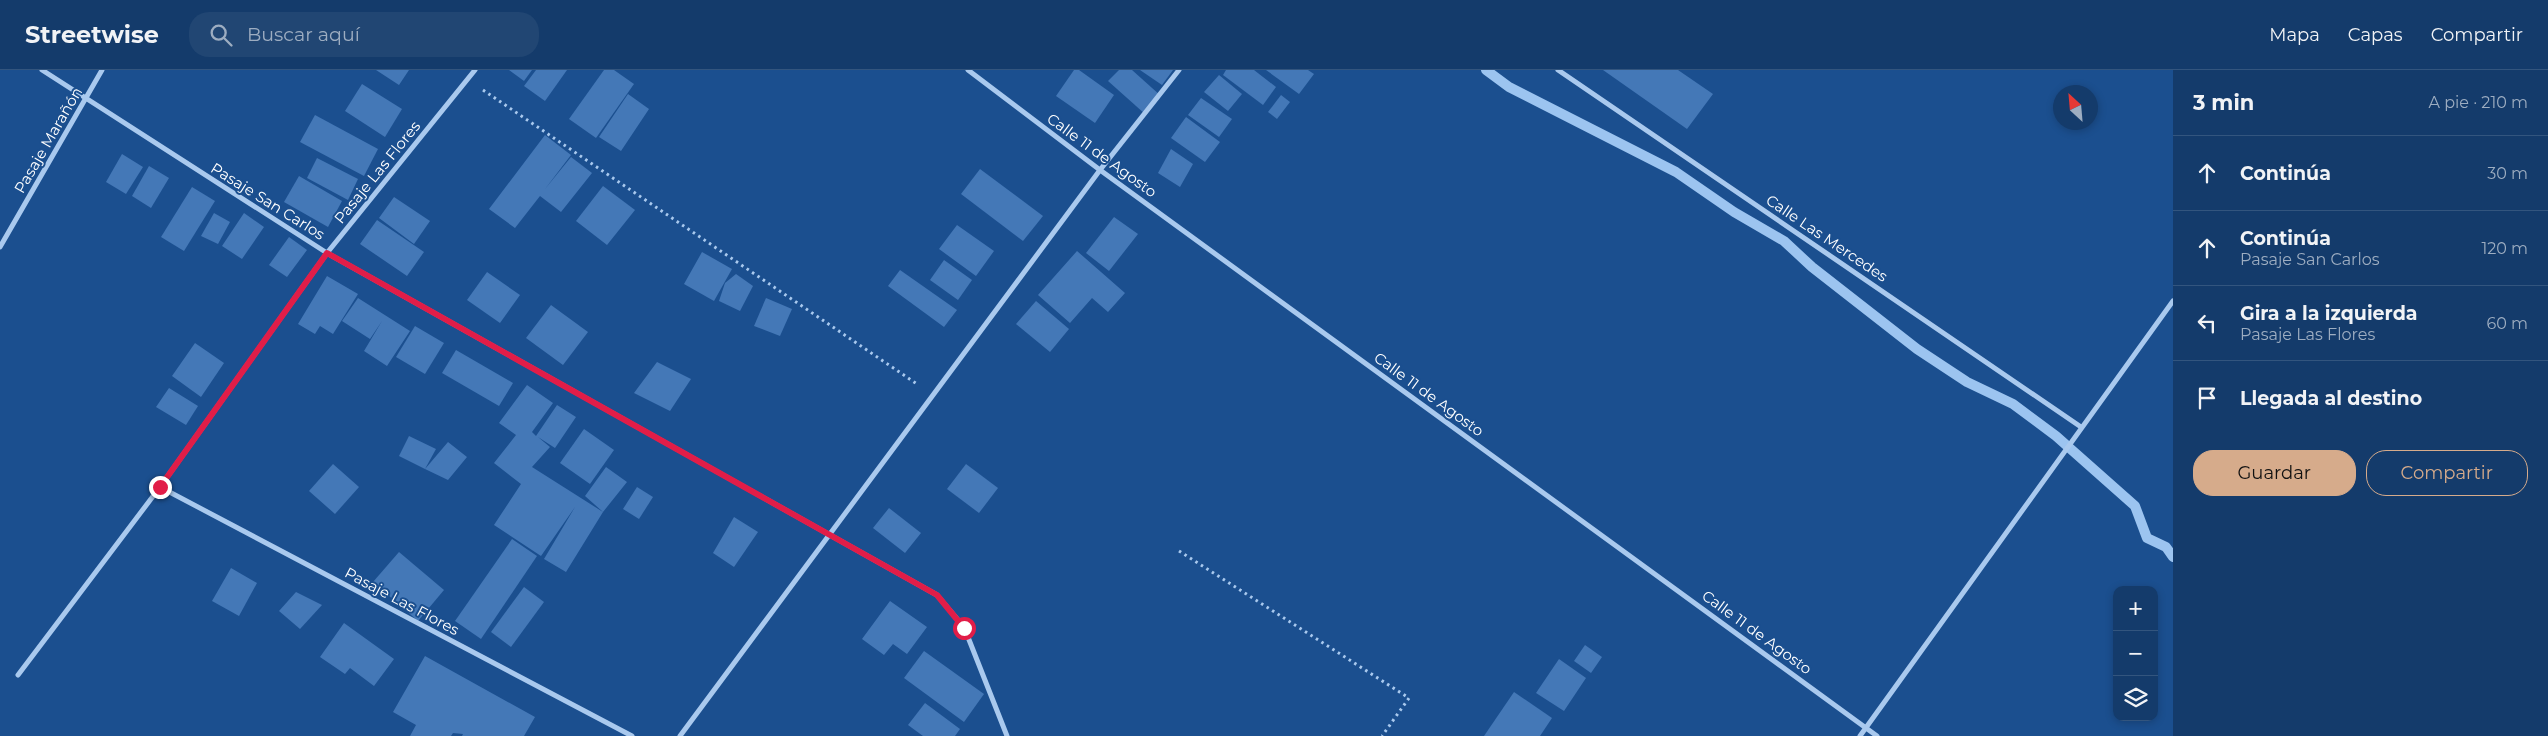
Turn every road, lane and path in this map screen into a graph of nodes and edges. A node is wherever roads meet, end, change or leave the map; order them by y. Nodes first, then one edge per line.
1 (42, 70) edge
2 (102, 70) edge
3 (475, 70) edge
4 (968, 70) edge
5 (1179, 70) edge
6 (1558, 70) edge
7 (468, 80) junction
8 (86, 100) junction
9 (1100, 170) junction
10 (0, 247) edge
11 (327, 253) junction
12 (2173, 301) edge
13 (932, 395) junction
14 (2081, 427) junction
15 (160, 487) junction
16 (827, 535) junction
17 (1178, 551) dead end
18 (18, 675) dead end
19 (1867, 727) junction
20 (632, 736) edge
21 (680, 736) edge
22 (1007, 736) edge
23 (1382, 736) edge
24 (1860, 736) edge
25 (1878, 736) edge

1 - 8 street, Pasaje San Carlos
2 - 8 street, Pasaje Marañón
3 - 7 street, Pasaje Las Flores
4 - 9 street, Calle 11 de Agosto
5 - 9 street
6 - 14 street, Calle Las Mercedes
7 - 11 street, Pasaje Las Flores
7 - 13 path
8 - 10 street, Pasaje Marañón
8 - 11 street, Pasaje San Carlos
9 - 13 street
9 - 19 street, Calle 11 de Agosto
11 - 15 street, Pasaje Las Flores
11 - 16 street, Pasaje San Carlos
12 - 14 street
13 - 16 street
14 - 19 street
15 - 18 street, Pasaje Las Flores
15 - 20 street, Pasaje Las Flores
16 - 21 street
16 - 22 street, Pasaje San Carlos
17 - 23 path
19 - 24 street
19 - 25 street, Calle 11 de Agosto

